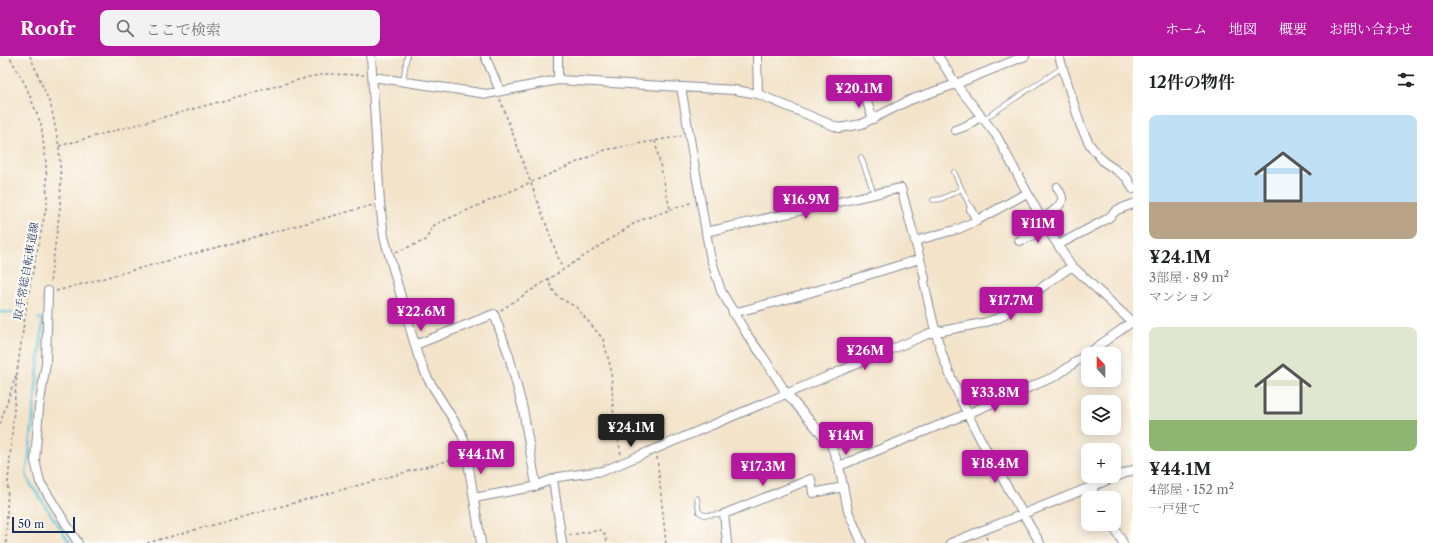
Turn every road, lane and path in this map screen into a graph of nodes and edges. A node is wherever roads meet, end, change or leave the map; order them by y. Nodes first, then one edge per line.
1 (9, 56) edge
2 (30, 56) edge
3 (371, 56) edge
4 (407, 56) edge
5 (485, 56) edge
6 (558, 56) edge
7 (757, 56) edge
8 (938, 56) edge
9 (1025, 56) edge
10 (1059, 56) edge
11 (1063, 67) junction
12 (373, 77) junction
13 (558, 80) junction
14 (403, 82) junction
15 (956, 84) junction
16 (681, 87) junction
17 (863, 91) dead end
18 (499, 92) junction
19 (758, 94) junction
20 (982, 118) junction
21 (873, 119) junction
22 (955, 130) dead end
23 (689, 134) junction
24 (655, 141) junction
25 (59, 146) junction
26 (861, 157) dead end
27 (954, 172) dead end
28 (531, 182) junction
29 (1057, 187) dead end
30 (962, 189) junction
31 (1133, 189) edge
32 (1027, 193) junction
33 (874, 194) junction
34 (700, 200) junction
35 (933, 200) dead end
36 (380, 203) junction
37 (1133, 204) edge
38 (971, 209) joint
39 (670, 210) junction
40 (1042, 219) junction
41 (977, 220) junction
42 (1046, 227) junction
43 (706, 232) junction
44 (915, 241) junction
45 (1019, 241) dead end
46 (1058, 245) junction
47 (389, 255) junction
48 (920, 259) junction
49 (1072, 266) junction
50 (562, 269) junction
51 (548, 278) junction
52 (48, 291) junction
53 (733, 313) junction
54 (494, 314) junction
55 (1132, 322) edge
56 (935, 330) junction
57 (415, 345) junction
58 (17, 372) junction
59 (786, 393) junction
60 (967, 414) junction
61 (0, 424) edge
62 (654, 449) junction
63 (468, 455) junction
64 (622, 463) junction
65 (839, 466) junction
66 (1133, 470) edge
67 (553, 479) junction
68 (536, 485) junction
69 (843, 487) junction
70 (1091, 487) junction
71 (1094, 491) edge
72 (474, 498) junction
73 (697, 498) dead end
74 (724, 514) junction
75 (1024, 514) junction
76 (1116, 531) edge
77 (561, 540) edge
78 (6, 543) edge
79 (78, 543) edge
80 (147, 543) edge
81 (481, 543) edge
82 (607, 543) edge
83 (666, 543) edge
84 (726, 543) edge
85 (862, 543) edge
86 (950, 543) edge
87 (1040, 543) edge
88 (1123, 543) edge

1 - 58 path, 取手常総自転車道線
2 - 25 path
3 - 12 street
4 - 14 lane
5 - 18 street
6 - 13 street
7 - 19 street
8 - 15 street
9 - 15 street
10 - 11 street
11 - 20 lane
11 - 31 street
12 - 14 street
12 - 25 path
12 - 36 street
13 - 16 street
13 - 18 street
14 - 18 street
15 - 20 street
15 - 21 street
16 - 19 street
16 - 23 street
17 - 21 street
18 - 28 path
19 - 21 street
20 - 22 street
20 - 32 street
23 - 24 path
23 - 34 street
24 - 28 path
24 - 39 path
25 - 52 path
26 - 33 lane
27 - 30 lane
28 - 47 path
28 - 50 path
29 - 40 street
30 - 35 lane
30 - 38 lane
32 - 40 street
32 - 41 street
33 - 43 street
33 - 44 street
34 - 39 path
34 - 43 street
36 - 47 street
36 - 52 path
37 - 46 street
38 - 41 street
39 - 50 path
40 - 42 street
41 - 44 street
42 - 45 street
42 - 46 street
43 - 53 street
44 - 48 street
46 - 49 street
47 - 57 street
48 - 53 street
48 - 56 street
49 - 55 street
49 - 56 street
50 - 51 path
51 - 54 path
51 - 64 path
52 - 79 street
53 - 59 street
54 - 57 street
54 - 68 street
55 - 60 street
56 - 59 street
56 - 60 street
57 - 63 street
58 - 61 path
58 - 78 path, 取手常総自転車道線
59 - 62 street
59 - 65 street
60 - 65 street
60 - 75 street
62 - 64 street
62 - 83 path
63 - 72 street
63 - 80 path
64 - 67 street
65 - 69 street
66 - 70 street
67 - 68 street
67 - 77 street
68 - 72 street
69 - 74 street
69 - 85 street
70 - 71 street
70 - 75 street
72 - 81 street
73 - 74 lane
74 - 84 street
75 - 86 street
75 - 87 street
76 - 88 street
77 - 82 path

